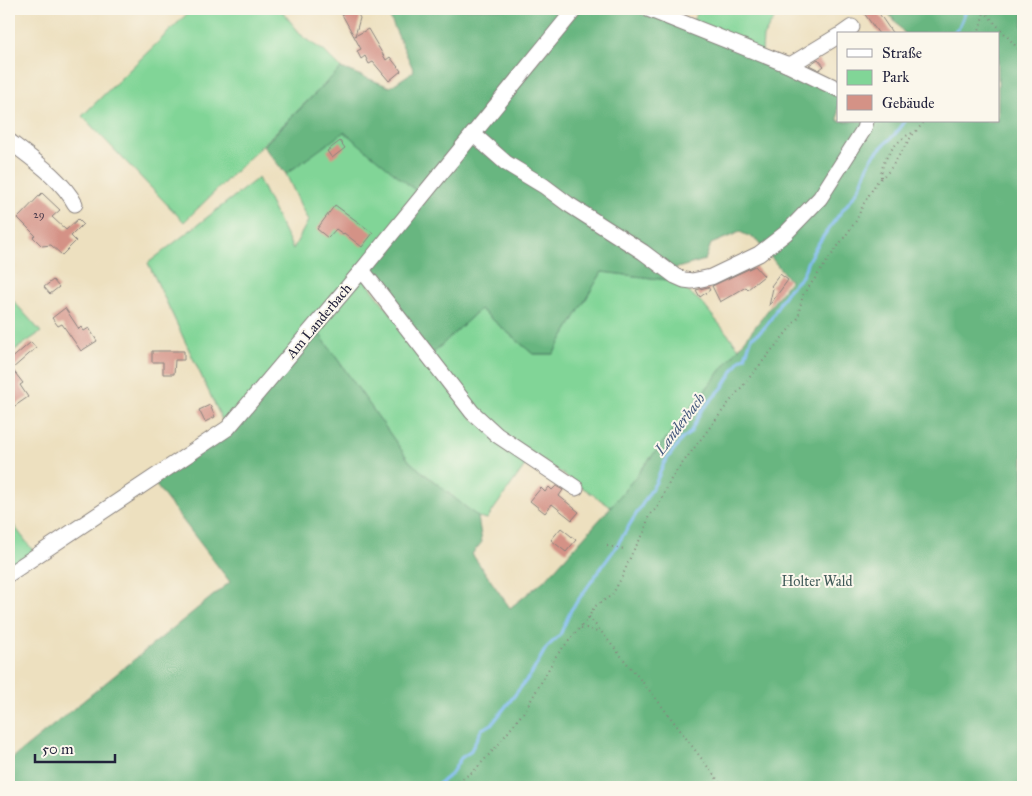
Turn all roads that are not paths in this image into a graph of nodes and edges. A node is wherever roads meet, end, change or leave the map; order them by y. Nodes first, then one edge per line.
1 (575, 9) edge
2 (648, 9) edge
3 (837, 37) edge
4 (786, 64) junction
5 (837, 89) edge
6 (866, 122) edge
7 (473, 134) junction
8 (9, 142) edge
9 (75, 204) dead end
10 (362, 270) junction
11 (576, 488) dead end
12 (9, 574) edge

1 - 7 street, Am Landerbach
2 - 4 street
3 - 4 street
4 - 5 street
6 - 7 street
7 - 10 street, Am Landerbach
8 - 9 street
10 - 11 street
10 - 12 street, Am Landerbach

